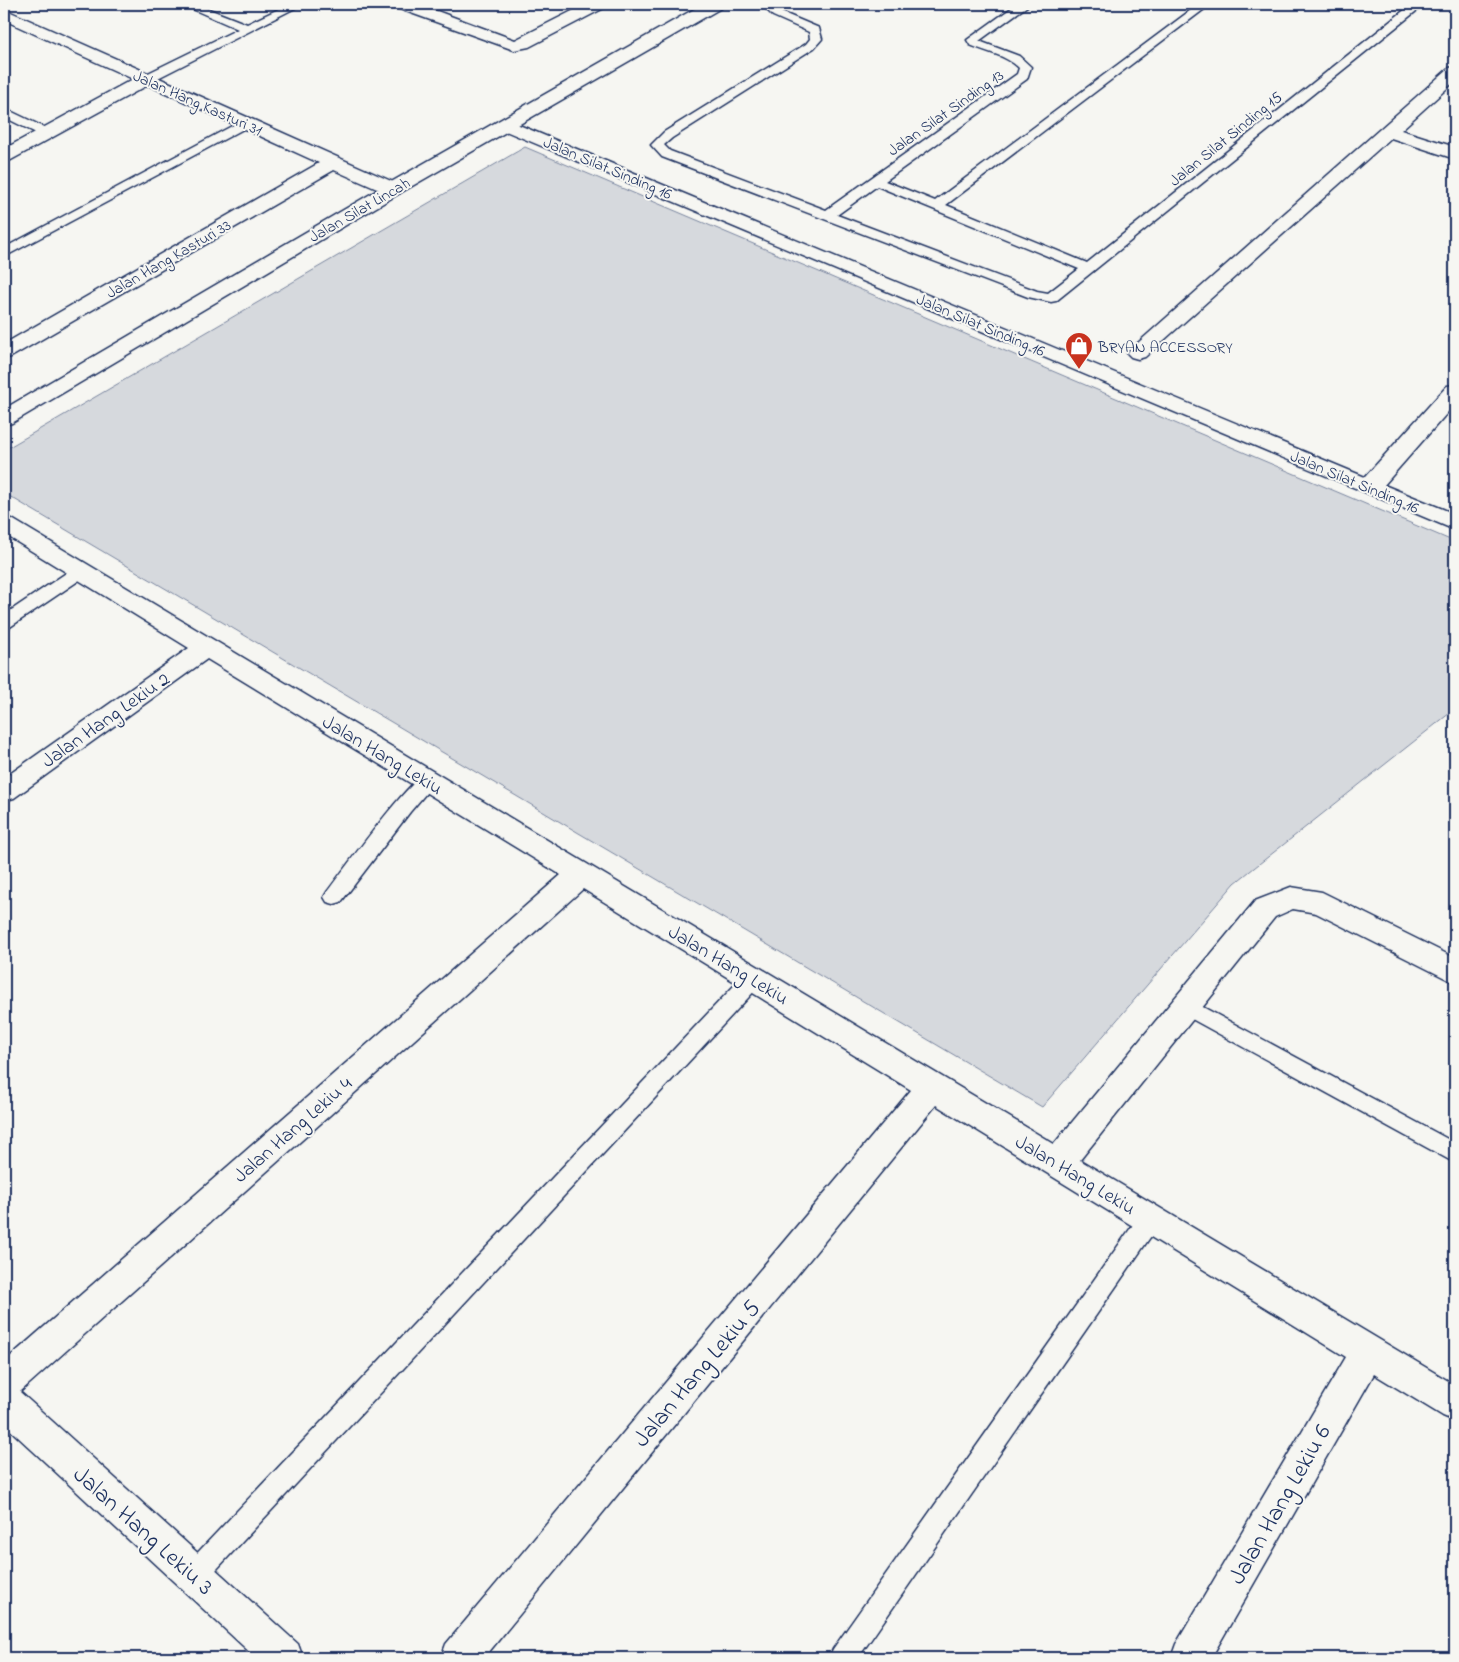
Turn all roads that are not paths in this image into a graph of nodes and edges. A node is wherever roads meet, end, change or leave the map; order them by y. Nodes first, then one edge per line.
1 (187, 4) edge
2 (297, 4) edge
3 (403, 4) edge
4 (596, 4) edge
5 (715, 4) edge
6 (775, 4) edge
7 (1024, 4) edge
8 (1206, 4) edge
9 (1418, 4) edge
10 (4, 14) edge
11 (247, 28) junction
12 (1455, 72) edge
13 (146, 79) junction
14 (4, 112) edge
15 (245, 123) junction
16 (507, 125) junction
17 (1390, 132) junction
18 (48, 134) junction
19 (1455, 153) edge
20 (4, 156) edge
21 (332, 163) junction
22 (875, 181) junction
23 (393, 189) junction
24 (936, 206) junction
25 (827, 216) junction
26 (4, 252) edge
27 (1088, 268) junction
28 (1051, 298) joint
29 (4, 353) edge
30 (1138, 353) dead end
31 (1455, 390) edge
32 (4, 418) edge
33 (1369, 487) junction
34 (1455, 523) edge
35 (4, 524) edge
36 (81, 571) junction
37 (4, 623) edge
38 (207, 647) junction
39 (427, 780) junction
40 (4, 791) edge
41 (581, 874) junction
42 (334, 897) dead end
43 (1455, 971) edge
44 (754, 978) junction
45 (1186, 1006) junction
46 (932, 1087) junction
47 (1455, 1154) edge
48 (1058, 1163) junction
49 (1150, 1219) junction
50 (1368, 1351) junction
51 (4, 1384) edge
52 (4, 1401) edge
53 (1455, 1404) edge
54 (194, 1575) junction
55 (284, 1658) edge
56 (460, 1658) edge
57 (842, 1658) edge
58 (1190, 1658) edge

1 - 11 lane
2 - 11 lane
3 - 4 street
5 - 16 street, Jalan Silat Lincah
6 - 25 lane
7 - 22 lane, Jalan Silat Sinding 13
8 - 24 lane
9 - 27 lane, Jalan Silat Sinding 15
10 - 13 street, Jalan Hang Kasturi 31
11 - 13 lane
12 - 17 street
13 - 15 street, Jalan Hang Kasturi 31
13 - 18 street
14 - 18 lane
15 - 21 street, Jalan Hang Kasturi 31
15 - 26 lane
16 - 23 street, Jalan Silat Lincah
16 - 33 street, Jalan Silat Sinding 16
17 - 19 street
17 - 30 street
18 - 20 street
21 - 23 street, Jalan Hang Kasturi 31
21 - 29 street, Jalan Hang Kasturi 33
22 - 24 lane
22 - 25 lane, Jalan Silat Sinding 13
23 - 32 street, Jalan Silat Lincah
24 - 27 lane
25 - 28 lane
27 - 28 lane, Jalan Silat Sinding 15
31 - 33 street
33 - 34 street, Jalan Silat Sinding 16
35 - 36 street, Jalan Hang Lekiu
36 - 37 lane
36 - 38 street, Jalan Hang Lekiu
38 - 39 street, Jalan Hang Lekiu
38 - 40 street, Jalan Hang Lekiu 2
39 - 41 street, Jalan Hang Lekiu
39 - 42 lane
41 - 44 street, Jalan Hang Lekiu
41 - 51 street, Jalan Hang Lekiu 4
43 - 45 street
44 - 46 street, Jalan Hang Lekiu
44 - 54 lane
45 - 47 lane
45 - 48 street
46 - 48 street, Jalan Hang Lekiu
46 - 56 street, Jalan Hang Lekiu 5
48 - 49 street, Jalan Hang Lekiu
49 - 50 street, Jalan Hang Lekiu
49 - 57 lane
50 - 53 street, Jalan Hang Lekiu
50 - 58 street, Jalan Hang Lekiu 6
52 - 54 street, Jalan Hang Lekiu 3
54 - 55 street, Jalan Hang Lekiu 3

